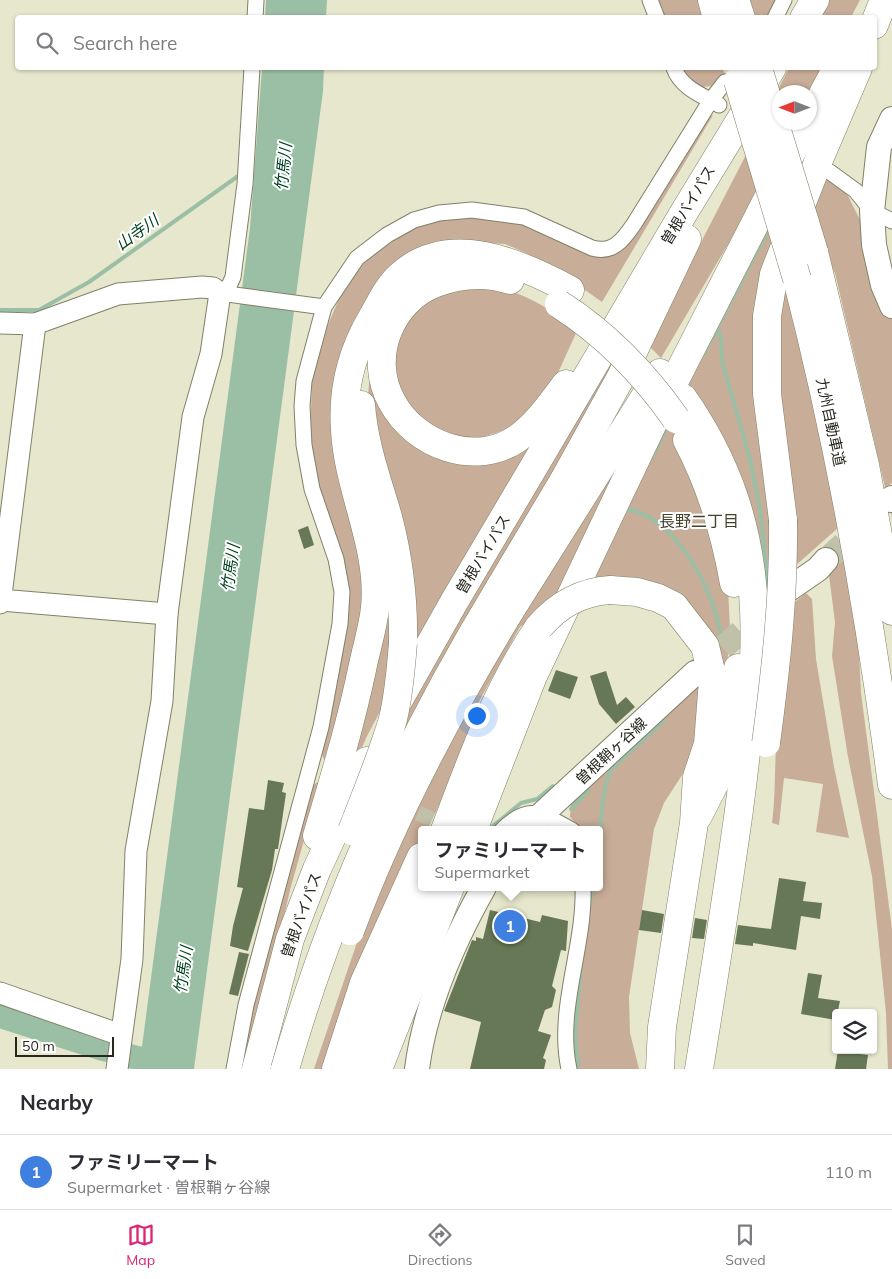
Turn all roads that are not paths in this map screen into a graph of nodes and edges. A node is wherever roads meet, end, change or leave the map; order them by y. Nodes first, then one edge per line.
1 (256, 0) edge
2 (650, 0) edge
3 (712, 0) edge
4 (735, 0) edge
5 (784, 0) edge
6 (873, 0) edge
7 (884, 0) edge
8 (255, 15) edge
9 (656, 15) edge
10 (716, 15) edge
11 (740, 15) edge
12 (776, 15) edge
13 (865, 15) edge
14 (877, 18) edge
15 (252, 70) edge
16 (675, 70) edge
17 (771, 70) edge
18 (776, 70) edge
19 (835, 70) edge
20 (857, 70) edge
21 (739, 74) edge
22 (715, 103) junction
23 (817, 105) edge
24 (892, 119) edge
25 (803, 130) edge
26 (731, 132) junction
27 (830, 172) dead end
28 (761, 208) junction
29 (882, 216) edge
30 (227, 294) junction
31 (565, 297) junction
32 (892, 306) edge
33 (324, 307) junction
34 (372, 317) junction
35 (0, 323) edge
36 (35, 324) junction
37 (679, 409) junction
38 (865, 465) junction
39 (826, 560) tunnel mouth
40 (892, 573) edge
41 (789, 589) dead end
42 (507, 596) junction
43 (0, 601) edge
44 (892, 611) edge
45 (167, 614) junction
46 (694, 673) tunnel mouth
47 (466, 773) junction
48 (892, 785) edge
49 (536, 822) edge
50 (694, 824) junction
51 (437, 826) edge
52 (446, 826) edge
53 (475, 826) edge
54 (506, 826) edge
55 (554, 826) edge
56 (418, 863) edge
57 (729, 886) junction
58 (422, 891) edge
59 (448, 891) edge
60 (482, 891) edge
61 (583, 891) edge
62 (290, 939) junction
63 (717, 960) junction
64 (0, 993) edge
65 (662, 1027) junction
66 (121, 1036) junction
67 (117, 1069) edge
68 (234, 1069) edge
69 (256, 1069) edge
70 (272, 1069) edge
71 (285, 1069) edge
72 (304, 1069) edge
73 (336, 1069) edge
74 (356, 1069) edge
75 (378, 1069) edge
76 (417, 1069) edge
77 (569, 1069) edge
78 (660, 1069) edge
79 (674, 1069) edge
80 (699, 1069) edge
81 (716, 1069) edge

1 - 8 street
2 - 9 street
3 - 10 highway
4 - 11 highway
5 - 12 street
6 - 13 highway
7 - 14 highway
15 - 30 street
16 - 22 street
17 - 26 highway, 曽根バイパス
18 - 42 highway
19 - 23 highway
20 - 57 highway, bridge
21 - 22 street
21 - 38 highway, 九州自動車道, bridge
21 - 48 highway, 九州自動車道, bridge
22 - 33 street
24 - 29 main road
25 - 28 highway
26 - 31 highway
26 - 62 highway, 曽根バイパス
27 - 29 street
28 - 42 highway
28 - 53 highway
29 - 32 main road
30 - 33 street
30 - 36 street
30 - 45 street
31 - 34 highway
31 - 37 highway, bridge
33 - 68 street
34 - 62 highway
34 - 70 highway, bridge
35 - 36 street
36 - 43 street
37 - 50 highway
37 - 57 highway
38 - 40 highway
38 - 44 highway, 九州自動車道
39 - 41 main road
42 - 71 highway, bridge
42 - 72 highway, bridge
43 - 45 street
45 - 66 street
46 - 49 main road, 曽根鞘ヶ谷線
47 - 50 highway, bridge
47 - 51 highway
47 - 52 highway
49 - 54 street
49 - 55 street
50 - 65 highway
56 - 73 highway
57 - 63 highway
58 - 74 highway
59 - 75 highway
60 - 76 main road
61 - 77 street
62 - 69 highway, 曽根バイパス
63 - 80 highway
63 - 81 highway
64 - 66 street
65 - 78 highway
65 - 79 highway
66 - 67 street

